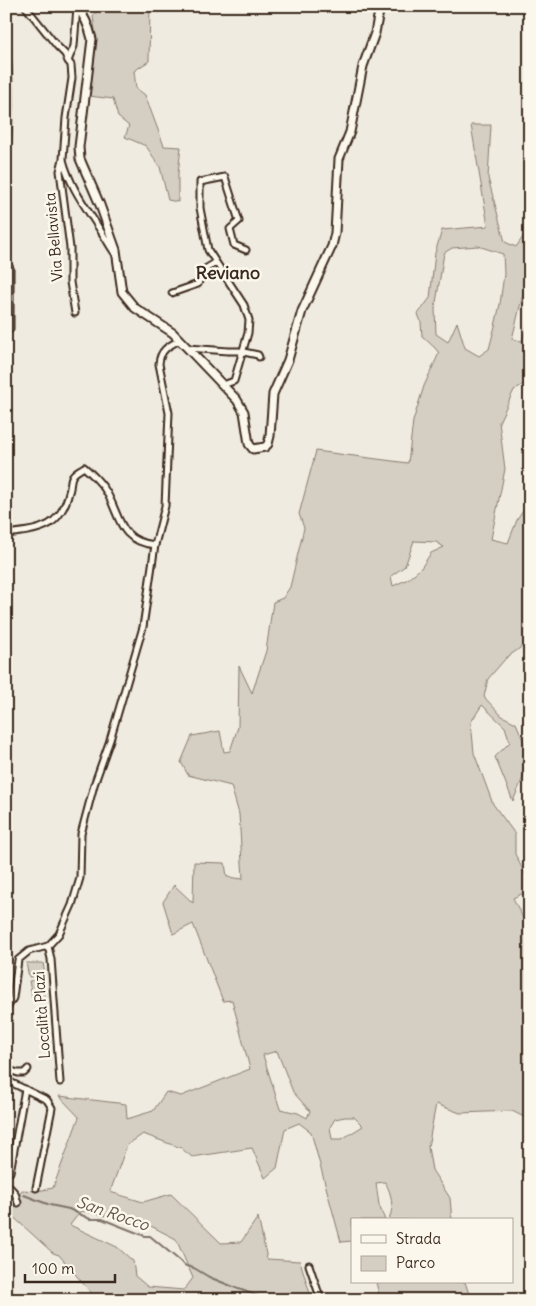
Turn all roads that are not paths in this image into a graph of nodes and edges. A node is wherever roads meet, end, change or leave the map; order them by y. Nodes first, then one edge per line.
1 (25, 6) edge
2 (380, 6) edge
3 (77, 7) edge
4 (6, 36) edge
5 (7, 49) edge
6 (68, 61) junction
7 (63, 159) junction
8 (6, 171) edge
9 (246, 250) dead end
10 (117, 256) junction
11 (215, 263) junction
12 (10, 268) dead end
13 (172, 293) dead end
14 (75, 313) dead end
15 (6, 332) edge
16 (180, 340) junction
17 (188, 348) junction
18 (242, 351) junction
19 (260, 357) dead end
20 (223, 385) junction
21 (6, 534) edge
22 (155, 545) junction
23 (530, 668) edge
24 (530, 680) edge
25 (48, 946) junction
26 (6, 1010) edge
27 (6, 1069) edge
28 (28, 1069) dead end
29 (6, 1080) edge
30 (60, 1082) dead end
31 (25, 1089) junction
32 (10, 1172) dead end
33 (6, 1183) edge
34 (36, 1188) dead end
35 (18, 1203) dead end
36 (309, 1265) dead end
37 (321, 1300) edge

1 - 6 street
2 - 20 street
3 - 6 street, Via Bellavista
3 - 10 street
4 - 5 street
5 - 8 street
6 - 7 street, Via Bellavista
7 - 10 street, Via Bellavista
7 - 14 street, Via Bellavista
9 - 11 street
10 - 16 street
11 - 13 street
11 - 18 street
12 - 15 street
16 - 17 street
16 - 22 street
17 - 18 street
17 - 20 street
18 - 19 street
18 - 20 street
21 - 22 street
22 - 25 street
23 - 24 street
25 - 26 street
25 - 30 street, Località Plazi
27 - 28 street
29 - 31 street
31 - 32 street
31 - 34 street
33 - 35 street
36 - 37 street

